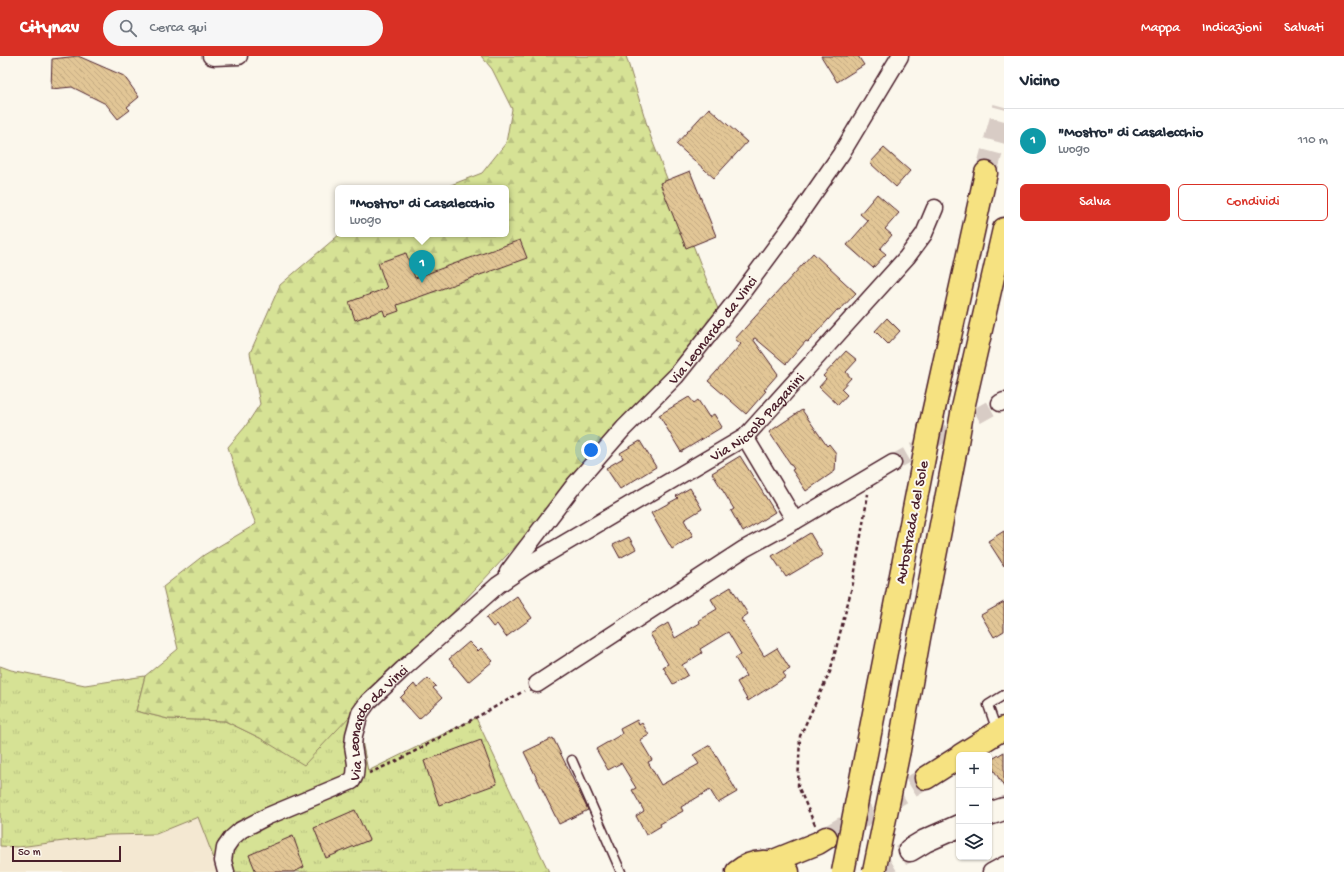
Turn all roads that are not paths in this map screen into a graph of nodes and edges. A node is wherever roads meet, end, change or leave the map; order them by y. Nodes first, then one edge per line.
1 (211, 56) edge
2 (239, 56) edge
3 (900, 56) edge
4 (986, 173) tunnel mouth
5 (935, 208) dead end
6 (1004, 229) edge
7 (746, 437) junction
8 (893, 463) tunnel mouth
9 (795, 521) junction
10 (526, 566) joint
11 (498, 585) junction
12 (537, 684) road end
13 (1004, 696) edge
14 (1001, 730) edge
15 (966, 752) edge
16 (956, 759) edge
17 (572, 760) dead end
18 (926, 778) tunnel mouth
19 (1004, 809) edge
20 (992, 813) edge
21 (956, 827) edge
22 (910, 850) tunnel mouth
23 (1004, 865) edge
24 (779, 867) edge
25 (226, 872) edge
26 (621, 872) edge
27 (737, 872) edge
28 (799, 872) edge
29 (843, 872) edge
30 (874, 872) edge
31 (991, 872) edge

1 - 2 street
3 - 11 street, Via Leonardo da Vinci
4 - 29 main road, Autostrada del Sole, bridge
5 - 7 street, Via Niccolò Paganini
6 - 30 main road, Autostrada del Sole, bridge
7 - 9 street
7 - 10 street, Via Niccolò Paganini
8 - 9 street
9 - 12 street
10 - 11 street, Via Leonardo da Vinci
11 - 25 street, Via Leonardo da Vinci
13 - 14 lane
14 - 15 main road
16 - 18 main road
17 - 26 lane
19 - 20 main road
21 - 22 main road
23 - 31 street
24 - 27 main road
24 - 28 main road

